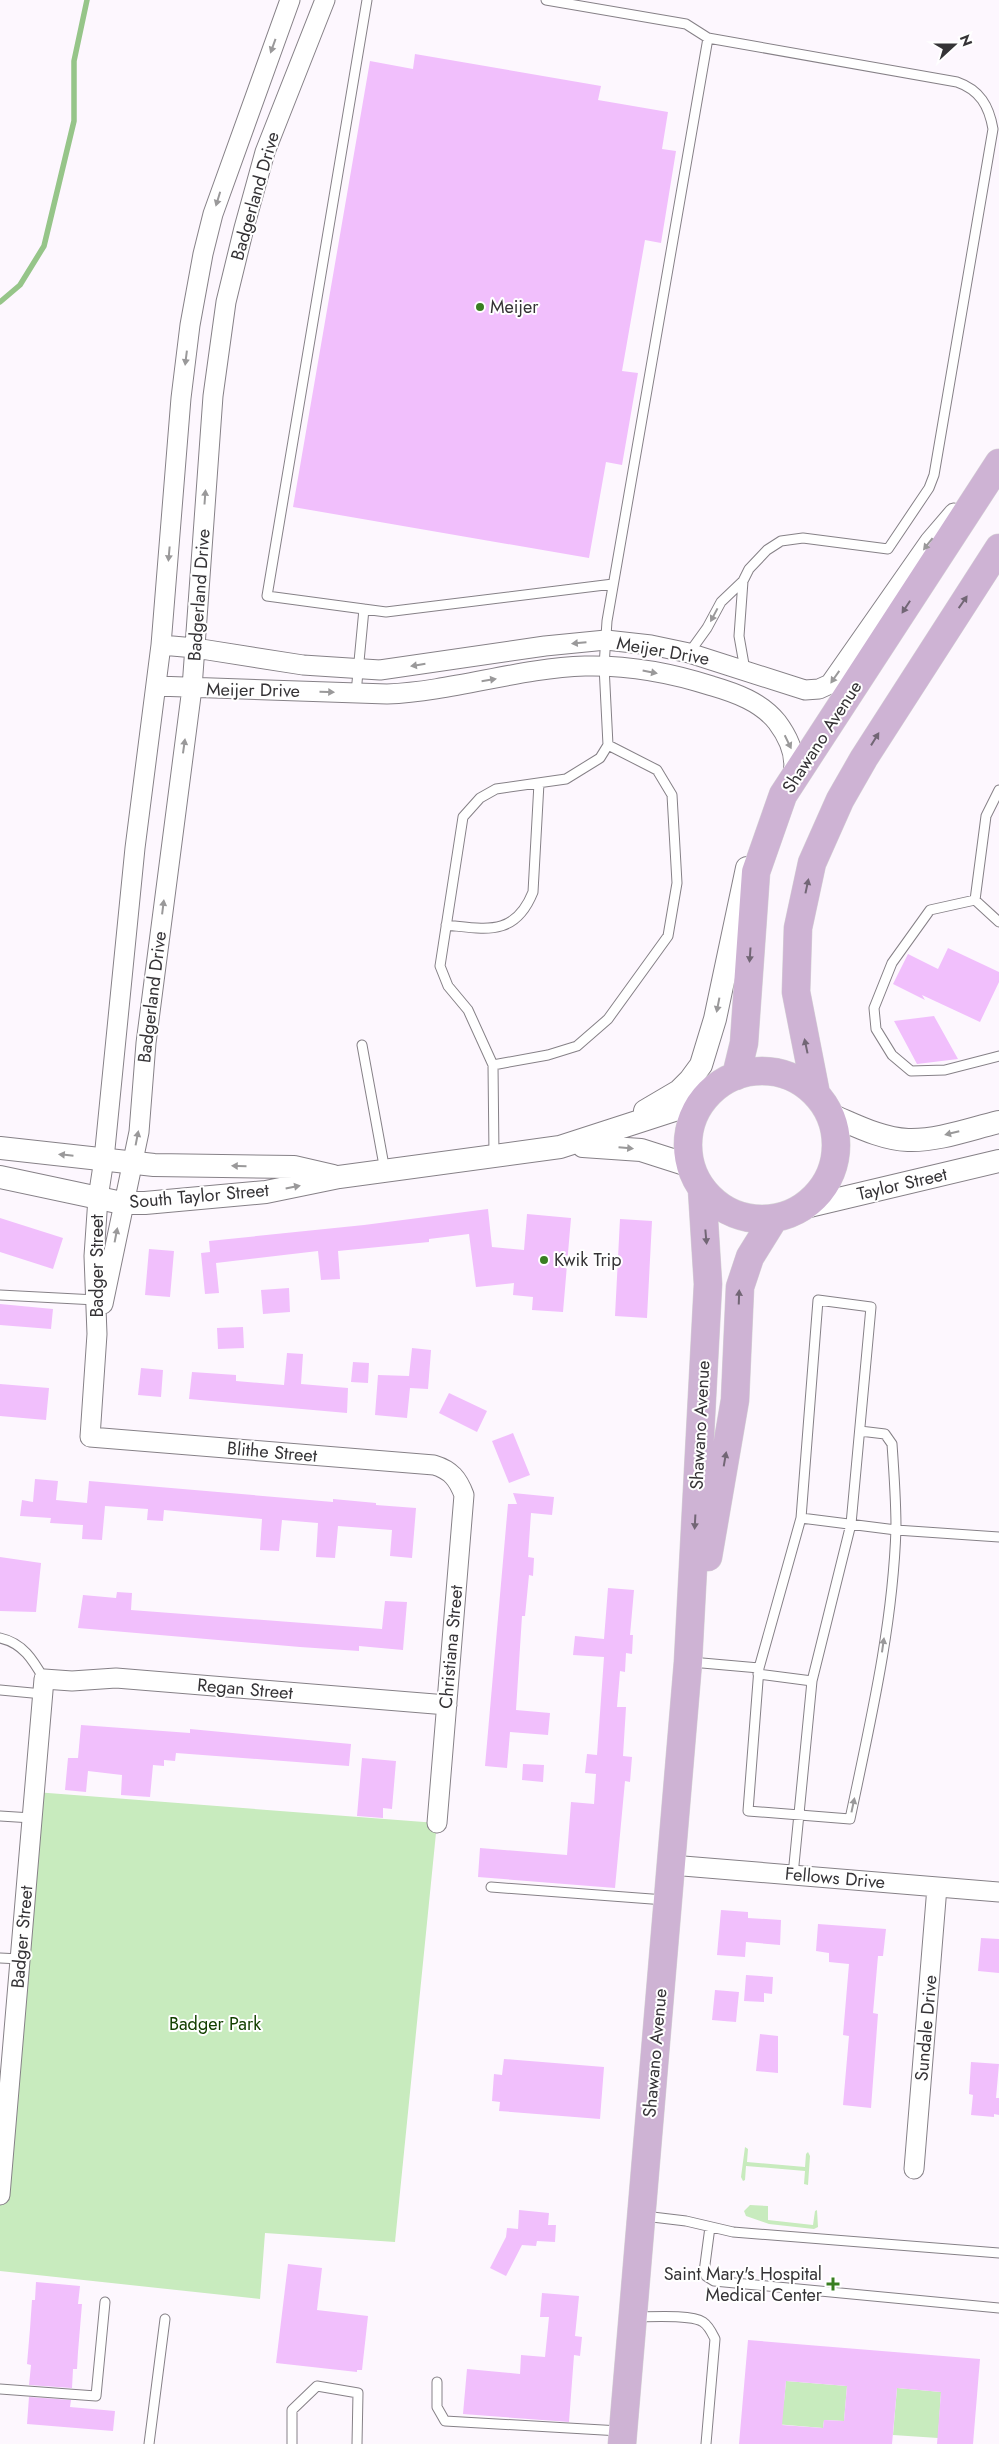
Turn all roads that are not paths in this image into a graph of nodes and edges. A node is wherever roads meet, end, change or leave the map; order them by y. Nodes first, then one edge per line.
1 (290, 0) edge
2 (325, 0) edge
3 (367, 0) edge
4 (546, 0) edge
5 (708, 38) junction
6 (997, 466) edge
7 (999, 548) edge
8 (742, 581) junction
9 (613, 584) junction
10 (364, 609) junction
11 (606, 640) junction
12 (161, 645) junction
13 (195, 648) junction
14 (689, 653) junction
15 (604, 666) junction
16 (358, 669) junction
17 (745, 670) junction
18 (156, 686) junction
19 (192, 688) junction
20 (356, 693) junction
21 (608, 745) junction
22 (539, 783) junction
23 (787, 790) junction
24 (999, 790) edge
25 (975, 900) junction
26 (999, 922) edge
27 (446, 925) junction
28 (362, 1045) dead end
29 (999, 1056) edge
30 (493, 1065) junction
31 (736, 1076) junction
32 (702, 1101) junction
33 (824, 1104) junction
34 (999, 1122) edge
35 (609, 1132) junction
36 (560, 1147) junction
37 (0, 1148) edge
38 (494, 1156) junction
39 (104, 1158) junction
40 (132, 1161) junction
41 (999, 1161) edge
42 (385, 1171) junction
43 (0, 1177) edge
44 (339, 1177) junction
45 (696, 1177) junction
46 (98, 1198) junction
47 (122, 1203) junction
48 (805, 1207) junction
49 (773, 1220) junction
50 (0, 1295) edge
51 (96, 1300) junction
52 (97, 1334) junction
53 (860, 1431) junction
54 (90, 1437) joint
55 (452, 1474) joint
56 (801, 1518) junction
57 (851, 1524) junction
58 (896, 1530) junction
59 (999, 1537) edge
60 (0, 1638) edge
61 (688, 1662) junction
62 (759, 1671) junction
63 (812, 1681) junction
64 (44, 1686) junction
65 (0, 1690) edge
66 (447, 1705) junction
67 (0, 1816) edge
68 (798, 1816) junction
69 (32, 1818) junction
70 (437, 1823) dead end
71 (671, 1865) junction
72 (793, 1875) junction
73 (491, 1887) dead end
74 (937, 1887) junction
75 (999, 1892) edge
76 (668, 1900) junction
77 (0, 1958) edge
78 (20, 1959) junction
79 (4, 2091) edge
80 (914, 2169) dead end
81 (0, 2195) edge
82 (642, 2216) junction
83 (710, 2227) junction
84 (999, 2253) edge
85 (105, 2302) dead end
86 (999, 2308) edge
87 (633, 2317) junction
88 (165, 2319) dead end
89 (437, 2382) dead end
90 (0, 2389) edge
91 (623, 2437) edge
92 (149, 2444) edge
93 (292, 2444) edge
94 (357, 2444) edge
95 (706, 2444) edge

1 -> 12 street, Badgerland Drive
13 -> 2 street, Badgerland Drive
3 - 10 lane
4 - 5 lane
5 - 8 lane
5 - 9 lane
6 -> 17 street, Meijer Drive
6 -> 23 main road, Shawano Avenue
33 -> 7 main road
8 -> 14 lane
8 - 17 lane
9 - 10 lane
9 - 11 lane
10 - 16 lane
11 - 14 street, Meijer Drive
11 - 15 lane
11 -> 16 street, Meijer Drive
12 - 13 street, Meijer Drive
12 - 18 street, Badgerland Drive
13 - 16 street, Meijer Drive
13 - 19 street, Badgerland Drive
14 - 17 street, Meijer Drive
20 -> 15 street, Meijer Drive
15 - 21 lane
15 -> 23 street, Meijer Drive
16 - 20 lane
18 - 19 street, Meijer Drive
18 - 39 street, Badgerland Drive
19 -> 20 street, Meijer Drive
40 -> 19 street, Badgerland Drive
21 - 22 lane
21 - 30 lane
22 - 27 lane
22 - 27 lane
23 -> 31 main road, Shawano Avenue
23 -> 35 street
24 - 25 lane
25 - 26 lane
25 - 29 lane
27 - 30 lane
28 - 42 lane
30 - 38 lane
31 - 32 main road
31 - 33 main road
32 - 35 street, South Taylor Street
32 - 45 main road
34 -> 33 street
33 - 48 main road
35 - 36 street, South Taylor Street
36 - 38 street, South Taylor Street
36 -> 45 street, South Taylor Street
39 -> 37 street, South Taylor Street
38 - 42 street, South Taylor Street
39 - 40 street, South Taylor Street
39 - 46 street, Badgerland Drive
44 -> 40 street, South Taylor Street
40 - 47 street, Badgerland Drive
41 - 48 street, Taylor Street
42 - 44 street, South Taylor Street
43 - 46 street, South Taylor Street
47 -> 44 street, South Taylor Street
45 - 49 main road
45 -> 61 main road, Shawano Avenue
46 - 47 street, South Taylor Street
46 - 51 street, Badger Street
52 -> 47 street, Badger Street
48 - 49 main road
61 -> 49 main road, Shawano Avenue
50 - 51 lane
51 - 52 street, Badger Street
52 - 54 street, Badger Street
53 - 56 lane
53 - 57 lane
53 - 58 lane
54 - 55 street, Blithe Street
55 - 66 street, Christiana Street
56 - 57 lane
56 - 62 lane
57 - 58 lane
57 - 63 lane
58 - 59 lane
68 -> 58 lane
60 - 64 lane
61 - 62 lane
61 - 71 main road, Shawano Avenue
62 - 63 lane
62 - 68 lane
63 - 68 lane
64 - 65 lane
64 - 66 street, Regan Street
64 - 69 street, Badger Street
66 - 70 street, Christiana Street
67 - 69 lane
68 - 72 lane
69 - 78 street, Badger Street
71 - 72 street, Fellows Drive
71 - 76 main road, Shawano Avenue
72 - 74 street, Fellows Drive
73 - 76 lane
74 - 75 street, Fellows Drive
74 - 80 street, Sundale Drive
76 - 82 main road, Shawano Avenue
77 - 78 lane
78 - 79 street, Badger Street
79 - 81 street, Badger Street
82 - 83 lane
82 - 87 main road, Shawano Avenue
83 - 84 lane
83 - 86 lane
85 - 90 lane
87 - 91 main road, Shawano Avenue
87 - 95 lane
88 - 92 lane
89 - 91 lane
93 - 94 lane

